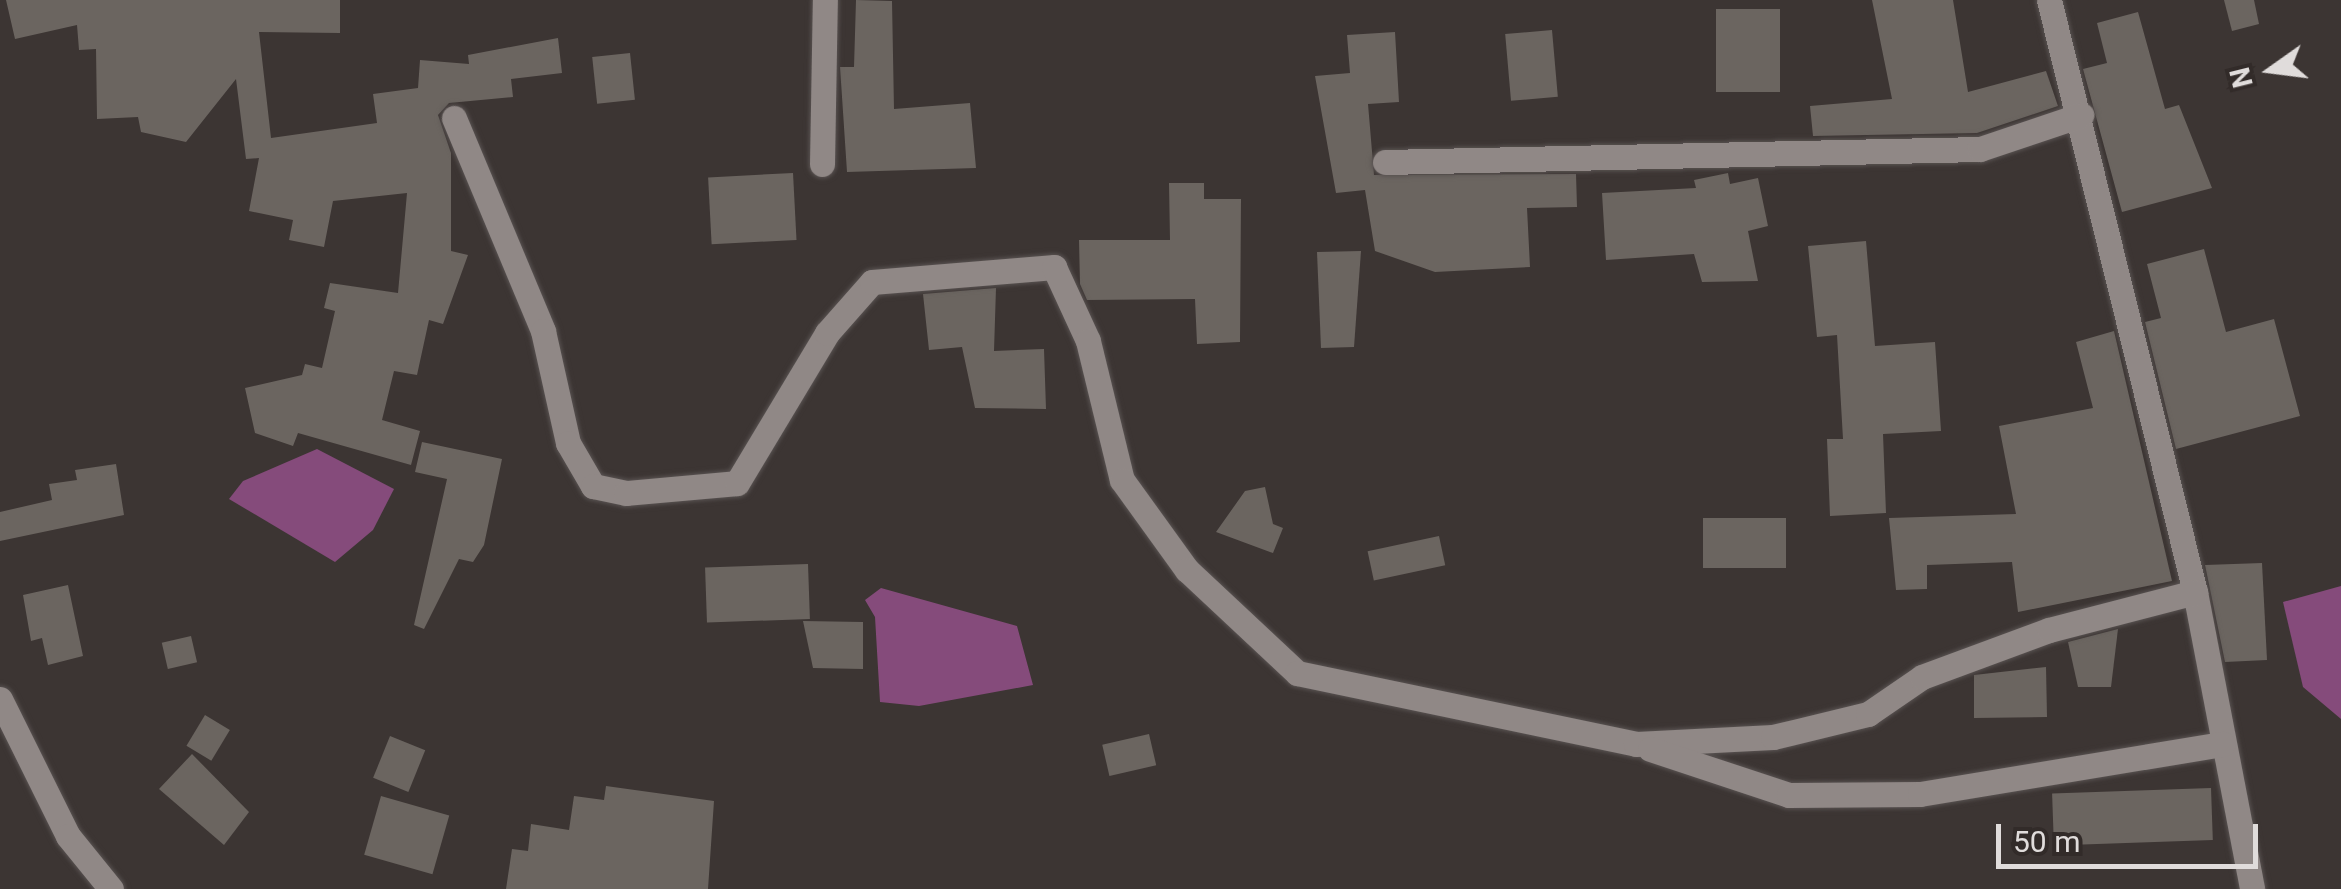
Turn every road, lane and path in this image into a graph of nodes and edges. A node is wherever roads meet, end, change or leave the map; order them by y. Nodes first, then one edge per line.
1 (825, 0) edge
2 (2048, 0) edge
3 (2080, 114) junction
4 (454, 118) dead end
5 (1384, 162) dead end
6 (822, 164) dead end
7 (2195, 592) junction
8 (0, 699) edge
9 (1636, 744) junction
10 (2223, 744) junction
11 (111, 889) edge
12 (2252, 889) edge

1 - 6 street
2 - 3 street
3 - 5 street
3 - 7 street
4 - 9 street
7 - 9 street
7 - 10 street
8 - 11 street
9 - 10 street
10 - 12 street

